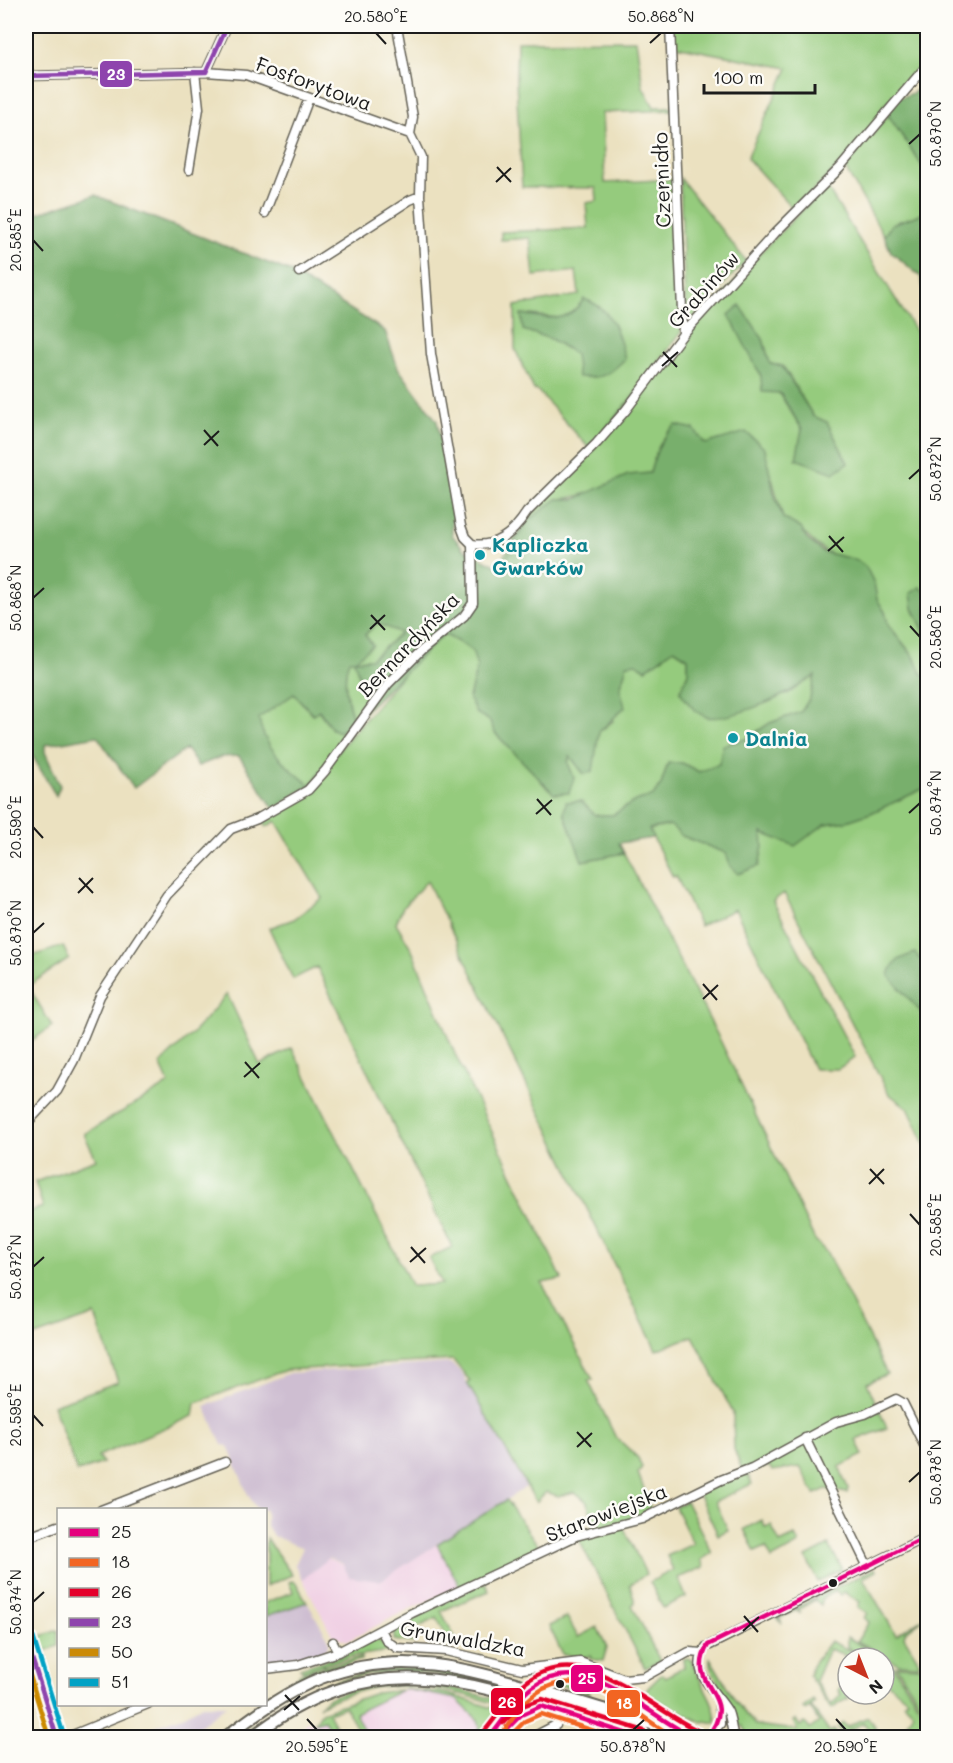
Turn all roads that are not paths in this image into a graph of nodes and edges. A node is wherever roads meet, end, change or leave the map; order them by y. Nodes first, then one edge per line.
1 (226, 26) edge
2 (397, 26) edge
3 (670, 26) edge
4 (927, 64) edge
5 (195, 72) junction
6 (206, 72) junction
7 (26, 76) edge
8 (309, 98) junction
9 (410, 134) junction
10 (189, 170) dead end
11 (420, 196) junction
12 (265, 213) dead end
13 (299, 272) dead end
14 (683, 334) junction
15 (472, 544) junction
16 (26, 1124) edge
17 (805, 1438) junction
18 (927, 1453) edge
19 (225, 1462) dead end
20 (104, 1508) edge
21 (57, 1526) edge
22 (927, 1536) edge
23 (26, 1538) edge
24 (867, 1565) junction
25 (381, 1630) junction
26 (26, 1639) edge
27 (333, 1642) dead end
28 (338, 1652) junction
29 (702, 1653) junction
30 (267, 1669) edge
31 (719, 1701) junction
32 (143, 1706) edge
33 (556, 1725) dead end
34 (57, 1737) edge
35 (65, 1737) edge
36 (224, 1737) edge
37 (251, 1737) edge
38 (531, 1737) edge
39 (642, 1737) edge
40 (696, 1737) edge
41 (706, 1737) edge
42 (735, 1737) edge

1 - 6 street
2 - 9 street, Bernardyńska
3 - 14 street, Czernidło
4 - 14 street, Grabinów
5 - 6 street, Fosforytowa
5 - 7 street, Fosforytowa
5 - 10 street
6 - 8 street, Fosforytowa
8 - 9 street, Fosforytowa
8 - 12 street
9 - 11 street, Bernardyńska
11 - 13 street
11 - 15 street, Bernardyńska
14 - 15 street, Grabinów
15 - 16 street, Bernardyńska
17 - 18 street, Starowiejska
17 - 24 street
17 - 25 street, Starowiejska
19 - 20 street
21 - 23 street
22 - 24 street
24 - 29 street
25 - 28 street, Starowiejska
25 - 29 street, Grunwaldzka
26 - 34 street
27 - 28 street
28 - 30 street, Starowiejska
29 - 31 street
31 - 41 street
31 - 42 street
32 - 35 street
33 - 38 street
36 - 40 main road, Grunwaldzka
37 - 39 main road

